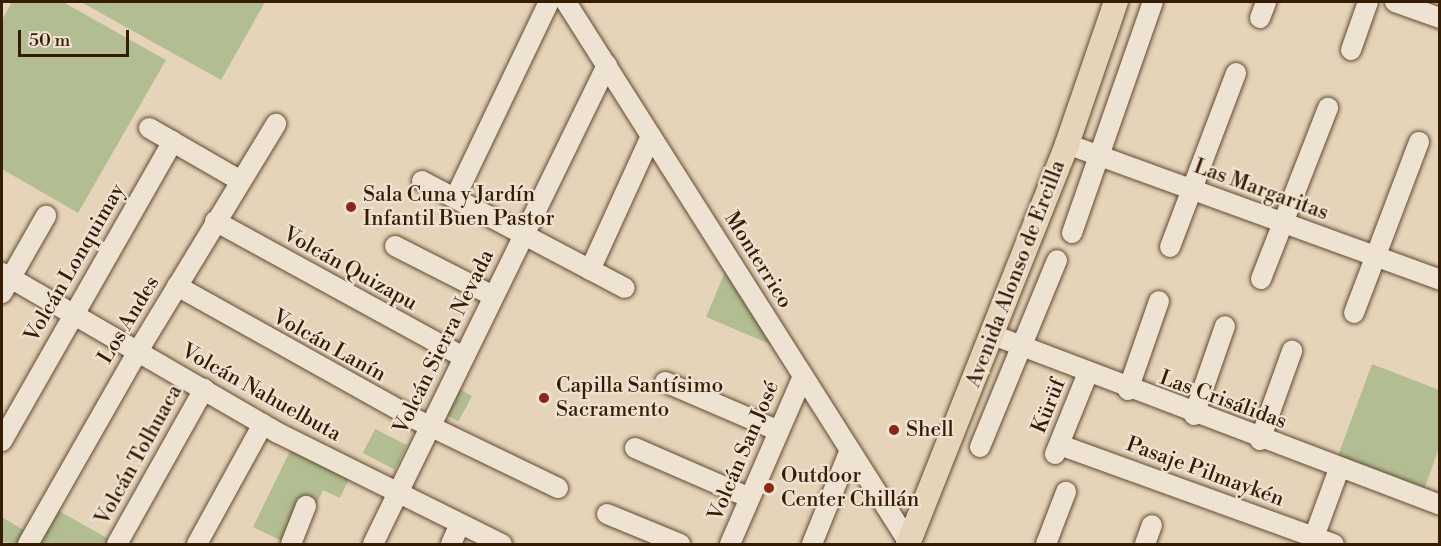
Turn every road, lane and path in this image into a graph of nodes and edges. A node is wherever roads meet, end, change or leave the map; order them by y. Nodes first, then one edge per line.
1 (549, 2) edge
2 (1116, 2) edge
3 (1153, 2) edge
4 (1368, 2) edge
5 (1395, 2) edge
6 (575, 6) edge
7 (1440, 18) edge
8 (1351, 50) dead end
9 (607, 66) junction
10 (1236, 73) dead end
11 (1328, 108) dead end
12 (276, 124) dead end
13 (149, 128) dead end
14 (651, 135) junction
15 (172, 141) junction
16 (1419, 142) dead end
17 (1067, 144) junction
18 (1102, 157) junction
19 (240, 180) junction
20 (422, 181) dead end
21 (1192, 190) junction
22 (454, 198) junction
23 (46, 216) dead end
24 (215, 221) junction
25 (1283, 223) junction
26 (1072, 233) dead end
27 (523, 235) junction
28 (395, 246) dead end
29 (1170, 247) dead end
30 (1375, 257) junction
31 (1057, 260) dead end
32 (590, 270) junction
33 (1261, 279) dead end
34 (1440, 280) edge
35 (4, 281) edge
36 (177, 286) junction
37 (625, 288) dead end
38 (493, 296) junction
39 (1159, 301) dead end
40 (1354, 313) dead end
41 (73, 314) junction
42 (1225, 326) dead end
43 (993, 335) junction
44 (1021, 347) junction
45 (138, 351) junction
46 (1292, 351) dead end
47 (463, 357) junction
48 (1087, 375) junction
49 (803, 376) junction
50 (665, 382) dead end
51 (204, 389) junction
52 (1128, 390) junction
53 (1194, 415) junction
54 (263, 424) junction
55 (429, 426) junction
56 (779, 431) junction
57 (1260, 440) junction
58 (2, 441) edge
59 (980, 447) dead end
60 (634, 448) dead end
61 (1058, 449) joint
62 (849, 450) junction
63 (1340, 469) junction
64 (558, 488) dead end
65 (397, 492) junction
66 (1066, 492) dead end
67 (750, 498) junction
68 (1440, 505) edge
69 (306, 506) dead end
70 (607, 514) dead end
71 (460, 524) junction
72 (1152, 525) dead end
73 (1314, 537) junction
74 (28, 544) edge
75 (117, 544) edge
76 (198, 544) edge
77 (291, 544) edge
78 (373, 544) edge
79 (451, 544) edge
80 (502, 544) edge
81 (680, 544) edge
82 (730, 544) edge
83 (812, 544) edge
84 (909, 544) edge
85 (1046, 544) edge
86 (1145, 544) edge
87 (1334, 544) edge

1 - 22 street
2 - 17 main road, Avenida Alonso de Ercilla
3 - 18 street
4 - 8 street
5 - 7 street
6 - 9 street, Monterrico
9 - 14 street, Monterrico
9 - 27 street, Volcán Sierra Nevada
10 - 21 street
11 - 25 street
12 - 19 street, Los Andes
13 - 15 street
14 - 32 street
14 - 49 street, Monterrico
15 - 19 street
15 - 41 street, Volcán Lonquimay
16 - 30 street
17 - 18 street, Las Margaritas
17 - 43 main road, Avenida Alonso de Ercilla
18 - 21 street, Las Margaritas
18 - 26 street
19 - 24 street, Los Andes
20 - 22 street
21 - 25 street, Las Margaritas
21 - 29 street
22 - 27 street
23 - 35 street
24 - 36 street, Los Andes
24 - 47 street, Volcán Quizapu
25 - 30 street, Las Margaritas
25 - 33 street
27 - 32 street
27 - 38 street, Volcán Sierra Nevada
28 - 38 street
30 - 34 street, Las Margaritas
30 - 40 street
31 - 44 street
32 - 37 street
35 - 41 street, Volcán Nahuelbuta
36 - 45 street, Los Andes
36 - 55 street, Volcán Lanín
38 - 47 street, Volcán Sierra Nevada
39 - 52 street
41 - 45 street, Volcán Nahuelbuta
41 - 58 street, Volcán Lonquimay
42 - 53 street
43 - 44 street, Las Crisálidas
43 - 84 main road, Avenida Alonso de Ercilla
44 - 48 street, Las Crisálidas
44 - 59 street
45 - 51 street, Volcán Nahuelbuta
45 - 74 street, Los Andes
46 - 57 street
47 - 55 street, Volcán Sierra Nevada
48 - 52 street, Las Crisálidas
48 - 61 street, Kürüf
49 - 56 street, Volcán San José
49 - 62 street, Monterrico
50 - 56 street
51 - 54 street, Volcán Nahuelbuta
51 - 75 street, Volcán Tolhuaca
52 - 53 street, Las Crisálidas
53 - 57 street, Las Crisálidas
54 - 65 street, Volcán Nahuelbuta
54 - 76 street
55 - 64 street, Volcán Lanín
55 - 65 street, Volcán Sierra Nevada
56 - 67 street, Volcán San José
57 - 63 street, Las Crisálidas
60 - 67 street
61 - 73 street, Pasaje Pilmaykén
62 - 83 street
62 - 84 street, Monterrico
63 - 68 street, Las Crisálidas
63 - 73 street
65 - 71 street, Volcán Nahuelbuta
65 - 78 street, Volcán Sierra Nevada
66 - 85 street
67 - 82 street, Volcán San José
69 - 77 street
70 - 81 street
71 - 79 street
71 - 80 street, Volcán Nahuelbuta
72 - 86 street
73 - 87 street, Pasaje Pilmaykén

